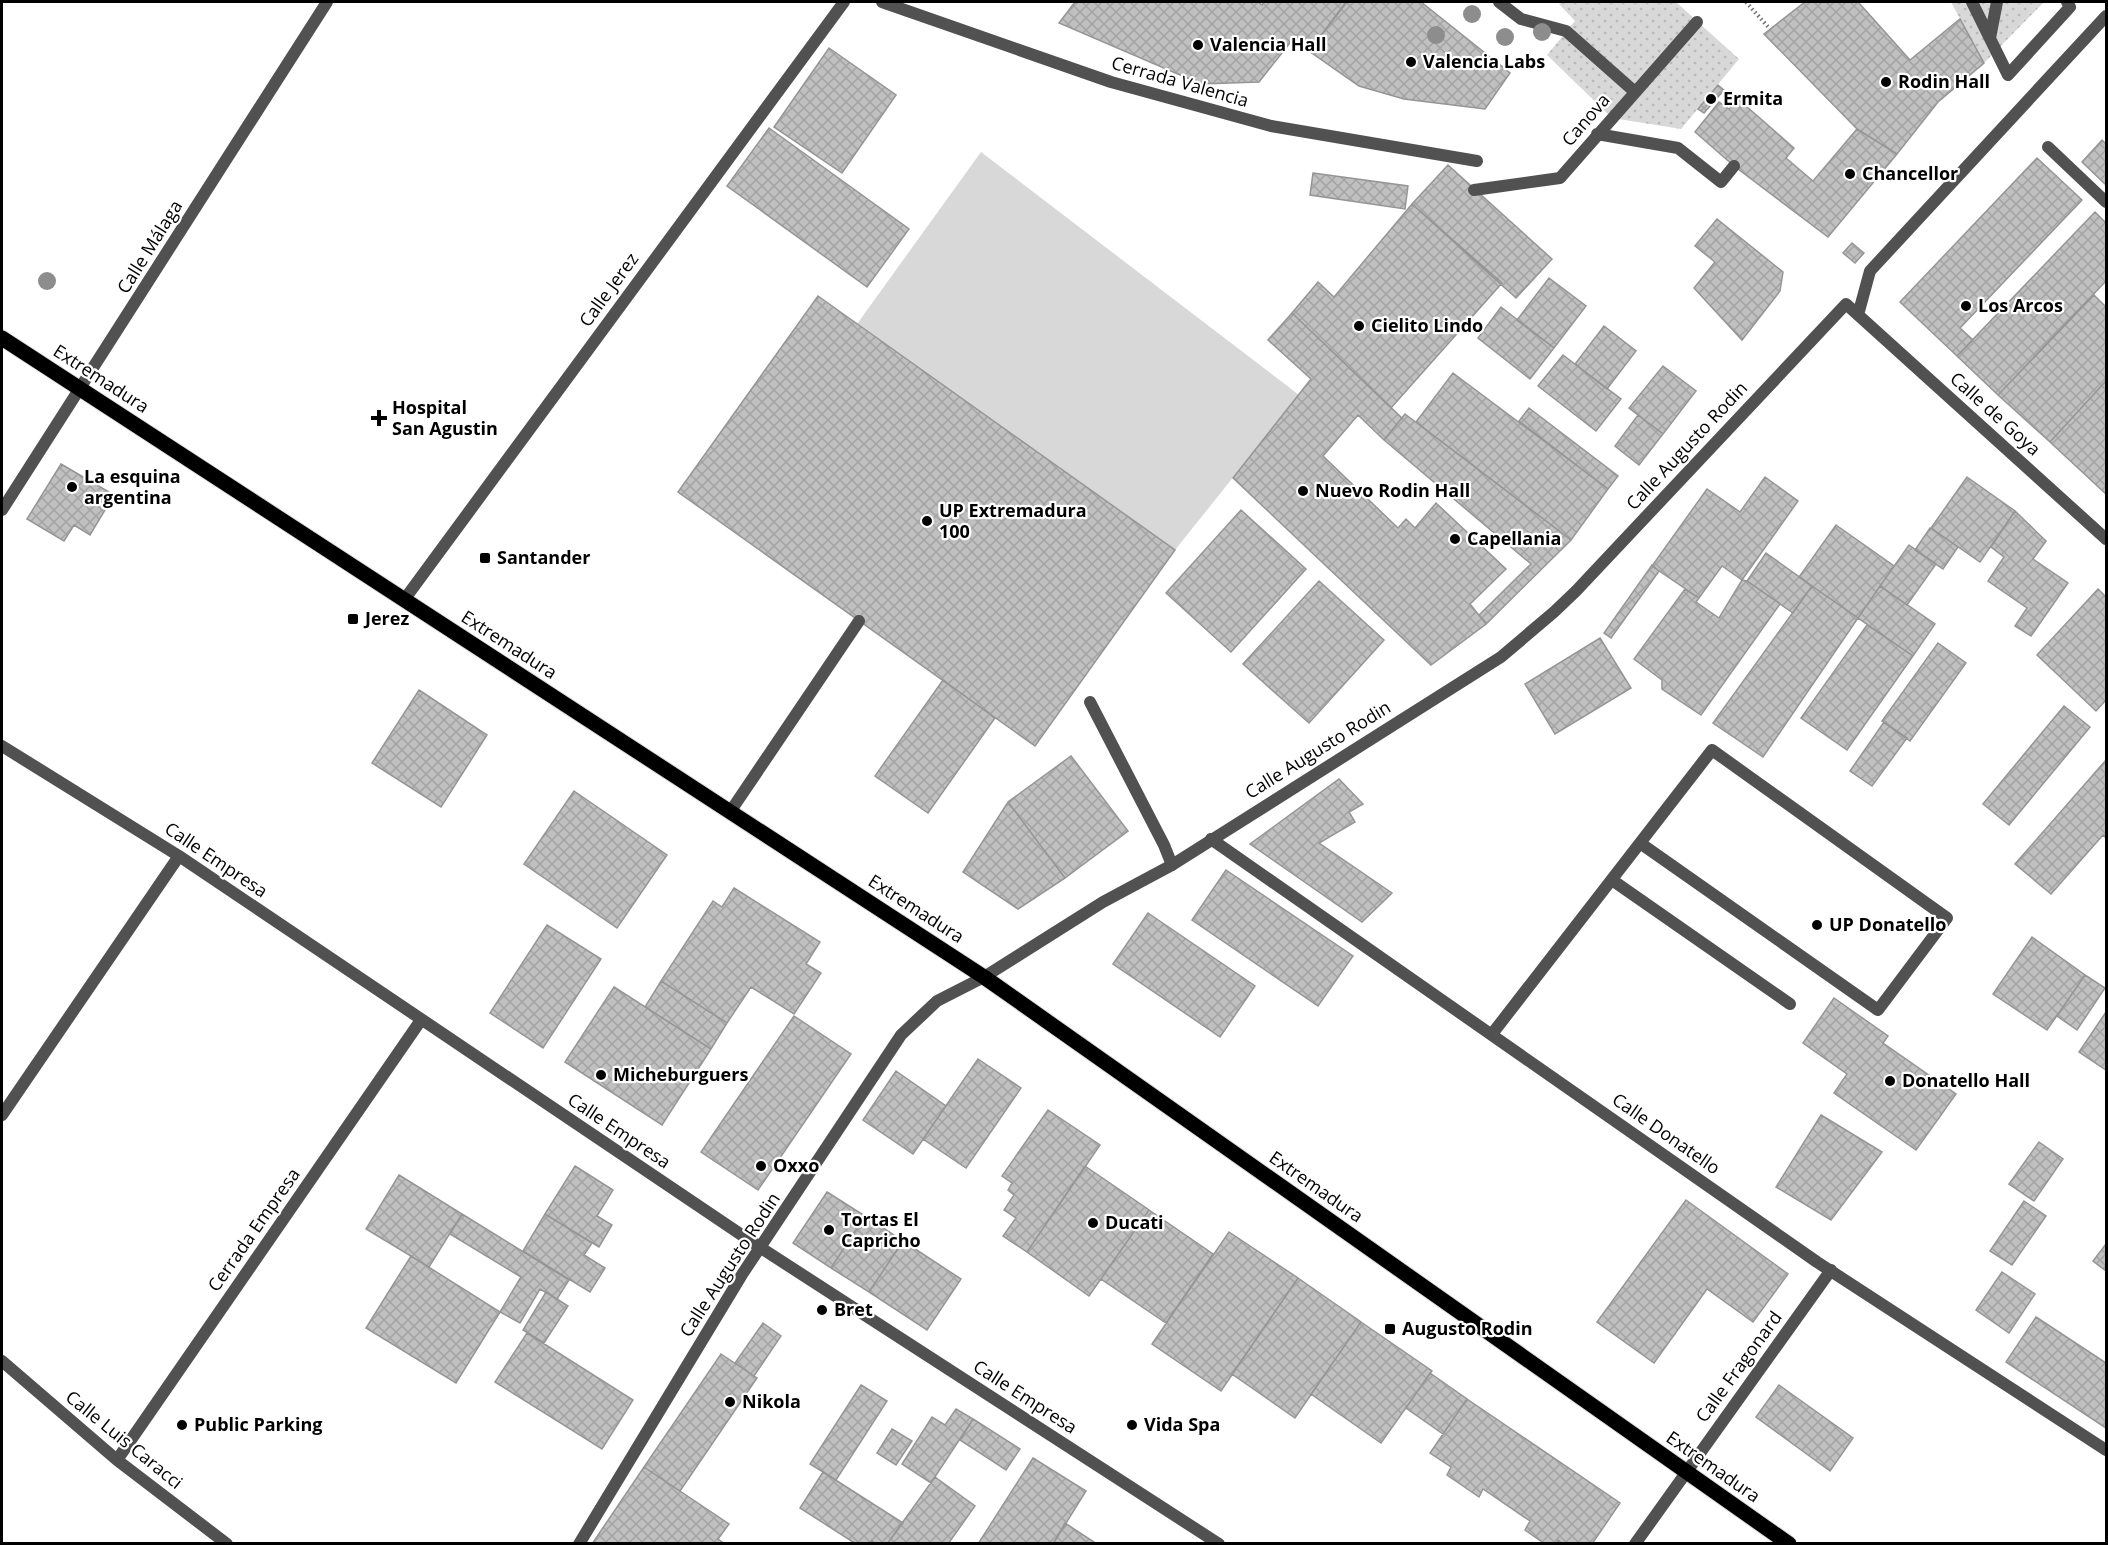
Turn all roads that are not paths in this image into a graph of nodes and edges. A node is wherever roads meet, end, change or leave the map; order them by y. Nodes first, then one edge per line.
1 (327, 2) edge
2 (844, 2) edge
3 (882, 2) edge
4 (1499, 2) edge
5 (1972, 2) edge
6 (1997, 2) edge
7 (2067, 2) edge
8 (2106, 16) edge
9 (1697, 22) dead end
10 (1990, 38) junction
11 (1635, 92) junction
12 (1597, 134) junction
13 (2048, 147) dead end
14 (1477, 161) dead end
15 (1734, 166) dead end
16 (1474, 190) dead end
17 (2106, 202) edge
18 (1858, 315) junction
19 (2, 338) edge
20 (81, 389) junction
21 (2, 510) edge
22 (2106, 539) edge
23 (404, 600) junction
24 (859, 621) dead end
25 (1090, 702) dead end
26 (2, 746) edge
27 (730, 812) junction
28 (1211, 839) junction
29 (1640, 843) junction
30 (179, 856) junction
31 (1172, 865) junction
32 (1612, 880) junction
33 (984, 977) junction
34 (1790, 1004) dead end
35 (421, 1020) junction
36 (1492, 1034) junction
37 (2, 1115) edge
38 (761, 1248) junction
39 (1831, 1270) junction
40 (2, 1361) edge
41 (2106, 1450) edge
42 (117, 1460) junction
43 (1686, 1471) junction
44 (1205, 1540) edge
45 (227, 1544) edge
46 (579, 1544) edge
47 (1219, 1544) edge
48 (1635, 1544) edge
49 (1789, 1544) edge

1 - 20 street, Calle Málaga
2 - 23 street, Calle Jerez
3 - 14 street, Cerrada Valencia
4 - 11 street
5 - 10 street
6 - 10 street
7 - 10 street
8 - 18 street
9 - 11 street, Canova
11 - 12 street, Canova
12 - 15 street
12 - 16 street, Canova
13 - 17 street
18 - 22 street, Calle de Goya
18 - 28 street, Calle Augusto Rodin
19 - 20 main road, Extremadura
20 - 21 street, Calle Málaga
20 - 23 main road, Extremadura
23 - 27 main road, Extremadura
24 - 27 street
25 - 31 street
26 - 30 street, Calle Empresa
27 - 33 main road, Extremadura
28 - 31 street, Calle Augusto Rodin
28 - 36 street, Calle Donatello
29 - 29 street
29 - 32 street
30 - 35 street, Calle Empresa
30 - 37 street
31 - 33 street, Calle Augusto Rodin
32 - 34 street
32 - 36 street
33 - 38 street, Calle Augusto Rodin
33 - 43 main road, Extremadura
35 - 38 street, Calle Empresa
35 - 42 street, Cerrada Empresa
36 - 39 street, Calle Donatello
38 - 44 street, Calle Empresa
38 - 46 street, Calle Augusto Rodin
39 - 41 street, Calle Donatello
39 - 43 street, Calle Fragonard
40 - 42 street, Calle Luis Caracci
42 - 45 street, Calle Luis Caracci
43 - 48 street, Calle Fragonard
43 - 49 main road, Extremadura
44 - 47 street, Calle Empresa

